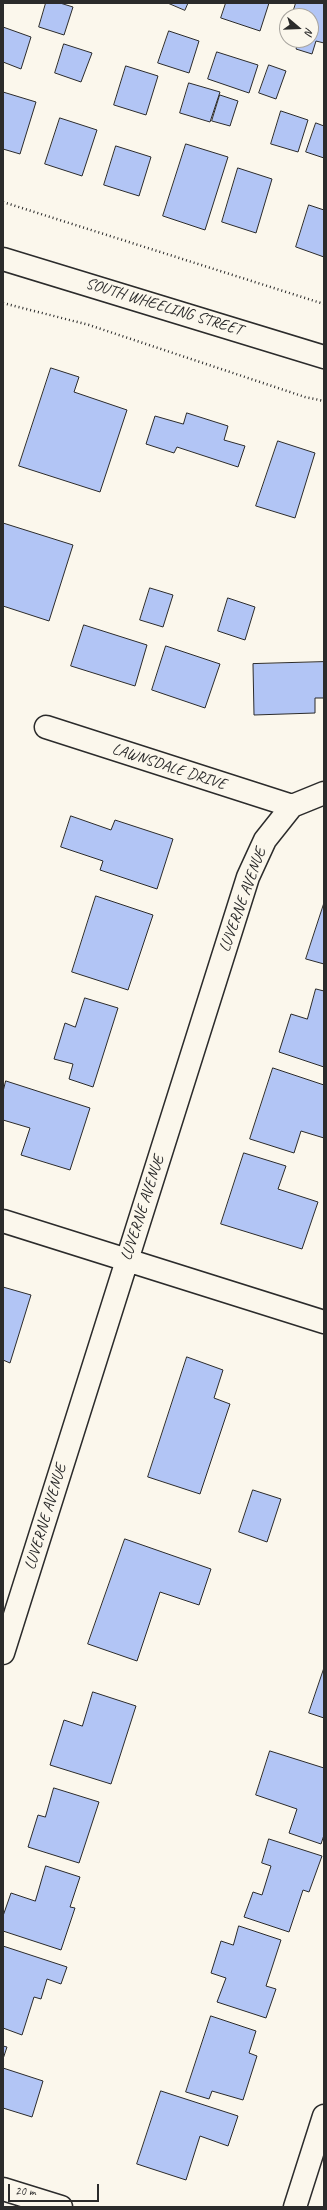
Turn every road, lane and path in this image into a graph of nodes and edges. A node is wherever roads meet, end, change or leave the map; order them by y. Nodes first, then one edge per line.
1 (3, 202) edge
2 (3, 258) edge
3 (3, 303) edge
4 (324, 304) edge
5 (324, 357) edge
6 (324, 401) edge
7 (46, 727) dead end
8 (324, 793) edge
9 (292, 806) junction
10 (3, 1221) edge
11 (126, 1260) junction
12 (324, 1322) edge
13 (3, 1653) edge
14 (324, 2116) edge
15 (3, 2189) edge
16 (61, 2207) edge
17 (295, 2207) edge

1 - 4 path
2 - 5 street, SOUTH WHEELING STREET
3 - 6 path
7 - 9 street, LAWNSDALE DRIVE
8 - 9 street, LUVERNE AVENUE
9 - 11 street, LUVERNE AVENUE
10 - 11 street
11 - 12 street
11 - 13 street, LUVERNE AVENUE
14 - 17 street
15 - 16 street

